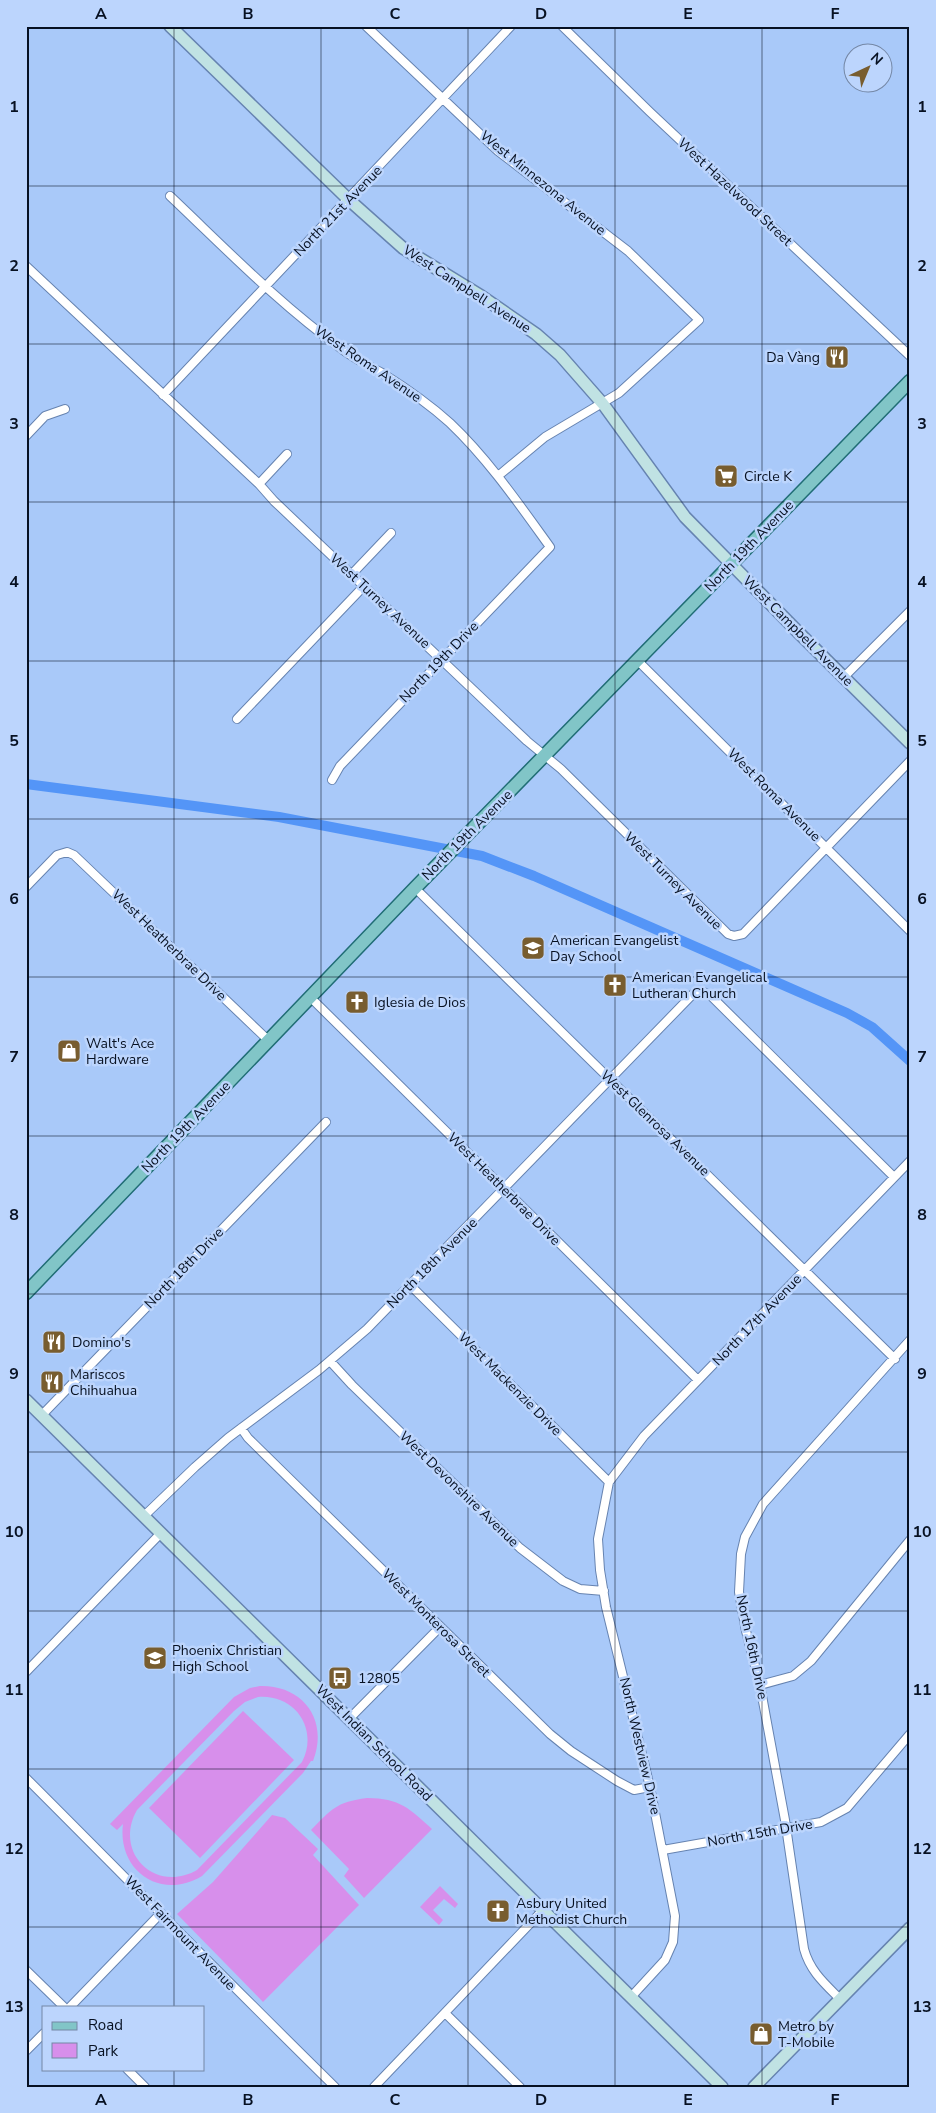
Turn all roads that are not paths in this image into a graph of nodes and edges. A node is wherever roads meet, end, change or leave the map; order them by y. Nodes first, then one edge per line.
1 (170, 26) edge
2 (366, 26) edge
3 (511, 26) edge
4 (562, 26) edge
5 (444, 100) junction
6 (170, 196) dead end
7 (348, 200) junction
8 (26, 266) edge
9 (266, 286) junction
10 (910, 356) edge
11 (910, 381) edge
12 (163, 395) junction
13 (603, 404) junction
14 (65, 409) dead end
15 (26, 436) edge
16 (287, 454) dead end
17 (498, 476) junction
18 (259, 484) junction
19 (391, 533) dead end
20 (550, 547) joint
21 (732, 564) junction
22 (352, 574) junction
23 (364, 586) junction
24 (910, 610) edge
25 (442, 660) junction
26 (638, 661) junction
27 (844, 677) junction
28 (237, 719) dead end
29 (910, 743) edge
30 (545, 756) junction
31 (910, 762) edge
32 (332, 780) dead end
33 (827, 848) junction
34 (26, 887) edge
35 (415, 888) junction
36 (910, 930) edge
37 (310, 998) junction
38 (269, 1041) junction
39 (611, 1079) junction
40 (326, 1122) dead end
41 (910, 1161) edge
42 (894, 1177) junction
43 (504, 1190) junction
44 (805, 1270) junction
45 (410, 1286) junction
46 (26, 1293) edge
47 (910, 1340) edge
48 (895, 1359) junction
49 (330, 1361) junction
50 (698, 1380) junction
51 (26, 1400) edge
52 (42, 1415) junction
53 (241, 1428) junction
54 (609, 1482) junction
55 (144, 1516) junction
56 (161, 1533) junction
57 (910, 1540) edge
58 (604, 1592) junction
59 (440, 1627) junction
60 (26, 1672) edge
61 (760, 1685) junction
62 (349, 1719) junction
63 (910, 1734) edge
64 (26, 1778) edge
65 (650, 1788) junction
66 (786, 1829) junction
67 (663, 1850) junction
68 (543, 1910) junction
69 (160, 1912) junction
70 (910, 1928) edge
71 (26, 1970) edge
72 (631, 1997) junction
73 (840, 1999) junction
74 (63, 2006) edge
75 (71, 2006) edge
76 (445, 2013) junction
77 (42, 2035) edge
78 (26, 2051) edge
79 (128, 2070) edge
80 (145, 2087) edge
81 (335, 2087) edge
82 (374, 2087) edge
83 (520, 2087) edge
84 (722, 2087) edge
85 (754, 2087) edge

1 - 7 street, West Campbell Avenue
2 - 5 street, West Minnezona Avenue
3 - 5 street, North 21st Avenue
4 - 10 street, West Hazelwood Street
5 - 7 street, North 21st Avenue
5 - 13 street, West Minnezona Avenue
6 - 9 street, West Roma Avenue
7 - 9 street, North 21st Avenue
7 - 13 street, West Campbell Avenue
8 - 12 street, West Turney Avenue
9 - 12 street, North 21st Avenue
9 - 17 street, West Roma Avenue
11 - 21 main road, North 19th Avenue
12 - 18 street, West Turney Avenue
13 - 17 street
13 - 21 street, West Campbell Avenue
14 - 15 street
16 - 18 street
17 - 20 street, West Roma Avenue
18 - 22 street, West Turney Avenue
19 - 22 street
20 - 25 street, North 19th Drive
21 - 26 main road, North 19th Avenue
21 - 27 street, West Campbell Avenue
22 - 23 street, West Turney Avenue
23 - 25 street, West Turney Avenue
23 - 28 street
24 - 27 street
25 - 30 street, West Turney Avenue
25 - 32 street, North 19th Drive
26 - 30 main road, North 19th Avenue
26 - 33 street, West Roma Avenue
27 - 29 street, West Campbell Avenue
30 - 33 street, West Turney Avenue
30 - 35 main road, North 19th Avenue
31 - 33 street
33 - 36 street, West Roma Avenue
34 - 38 street, West Heatherbrae Drive
35 - 37 main road, North 19th Avenue
35 - 39 street, West Glenrosa Avenue
37 - 38 main road, North 19th Avenue
37 - 43 street, West Heatherbrae Drive
38 - 46 main road, North 19th Avenue
39 - 42 street, North 18th Avenue
39 - 43 street, North 18th Avenue
39 - 44 street, West Glenrosa Avenue
40 - 52 street, North 18th Drive
41 - 42 street, North 17th Avenue
42 - 44 street, North 17th Avenue
43 - 45 street, North 18th Avenue
43 - 50 street, West Heatherbrae Drive
44 - 48 street, West Glenrosa Avenue
44 - 50 street, North 17th Avenue
45 - 49 street, North 18th Avenue
45 - 54 street, West Mackenzie Drive
47 - 48 street, North 16th Drive
48 - 61 street, North 16th Drive
49 - 53 street, North 18th Avenue
49 - 58 street, West Devonshire Avenue
50 - 54 street, North 17th Avenue
51 - 52 street, West Indian School Road
52 - 55 street, West Indian School Road
53 - 55 street, North 18th Avenue
53 - 59 street, West Monterosa Street
54 - 58 street, North Westview Drive
55 - 56 street, West Indian School Road
56 - 60 street
56 - 62 street, West Indian School Road
57 - 61 street
58 - 65 street, North Westview Drive
59 - 62 street
59 - 65 street, West Monterosa Street
61 - 66 street, North 16th Drive
62 - 68 street, West Indian School Road
63 - 66 street, North 15th Drive
64 - 69 street, West Fairmount Avenue
65 - 67 street, North Westview Drive
66 - 67 street, North 15th Drive
66 - 73 street, North 16th Drive
67 - 72 street, North Westview Drive
68 - 72 street, West Indian School Road
68 - 76 street
69 - 75 street
69 - 81 street, West Fairmount Avenue
70 - 73 street
71 - 74 street
72 - 84 street, West Indian School Road
73 - 85 street
76 - 82 street
76 - 83 street
77 - 78 street
79 - 80 street

